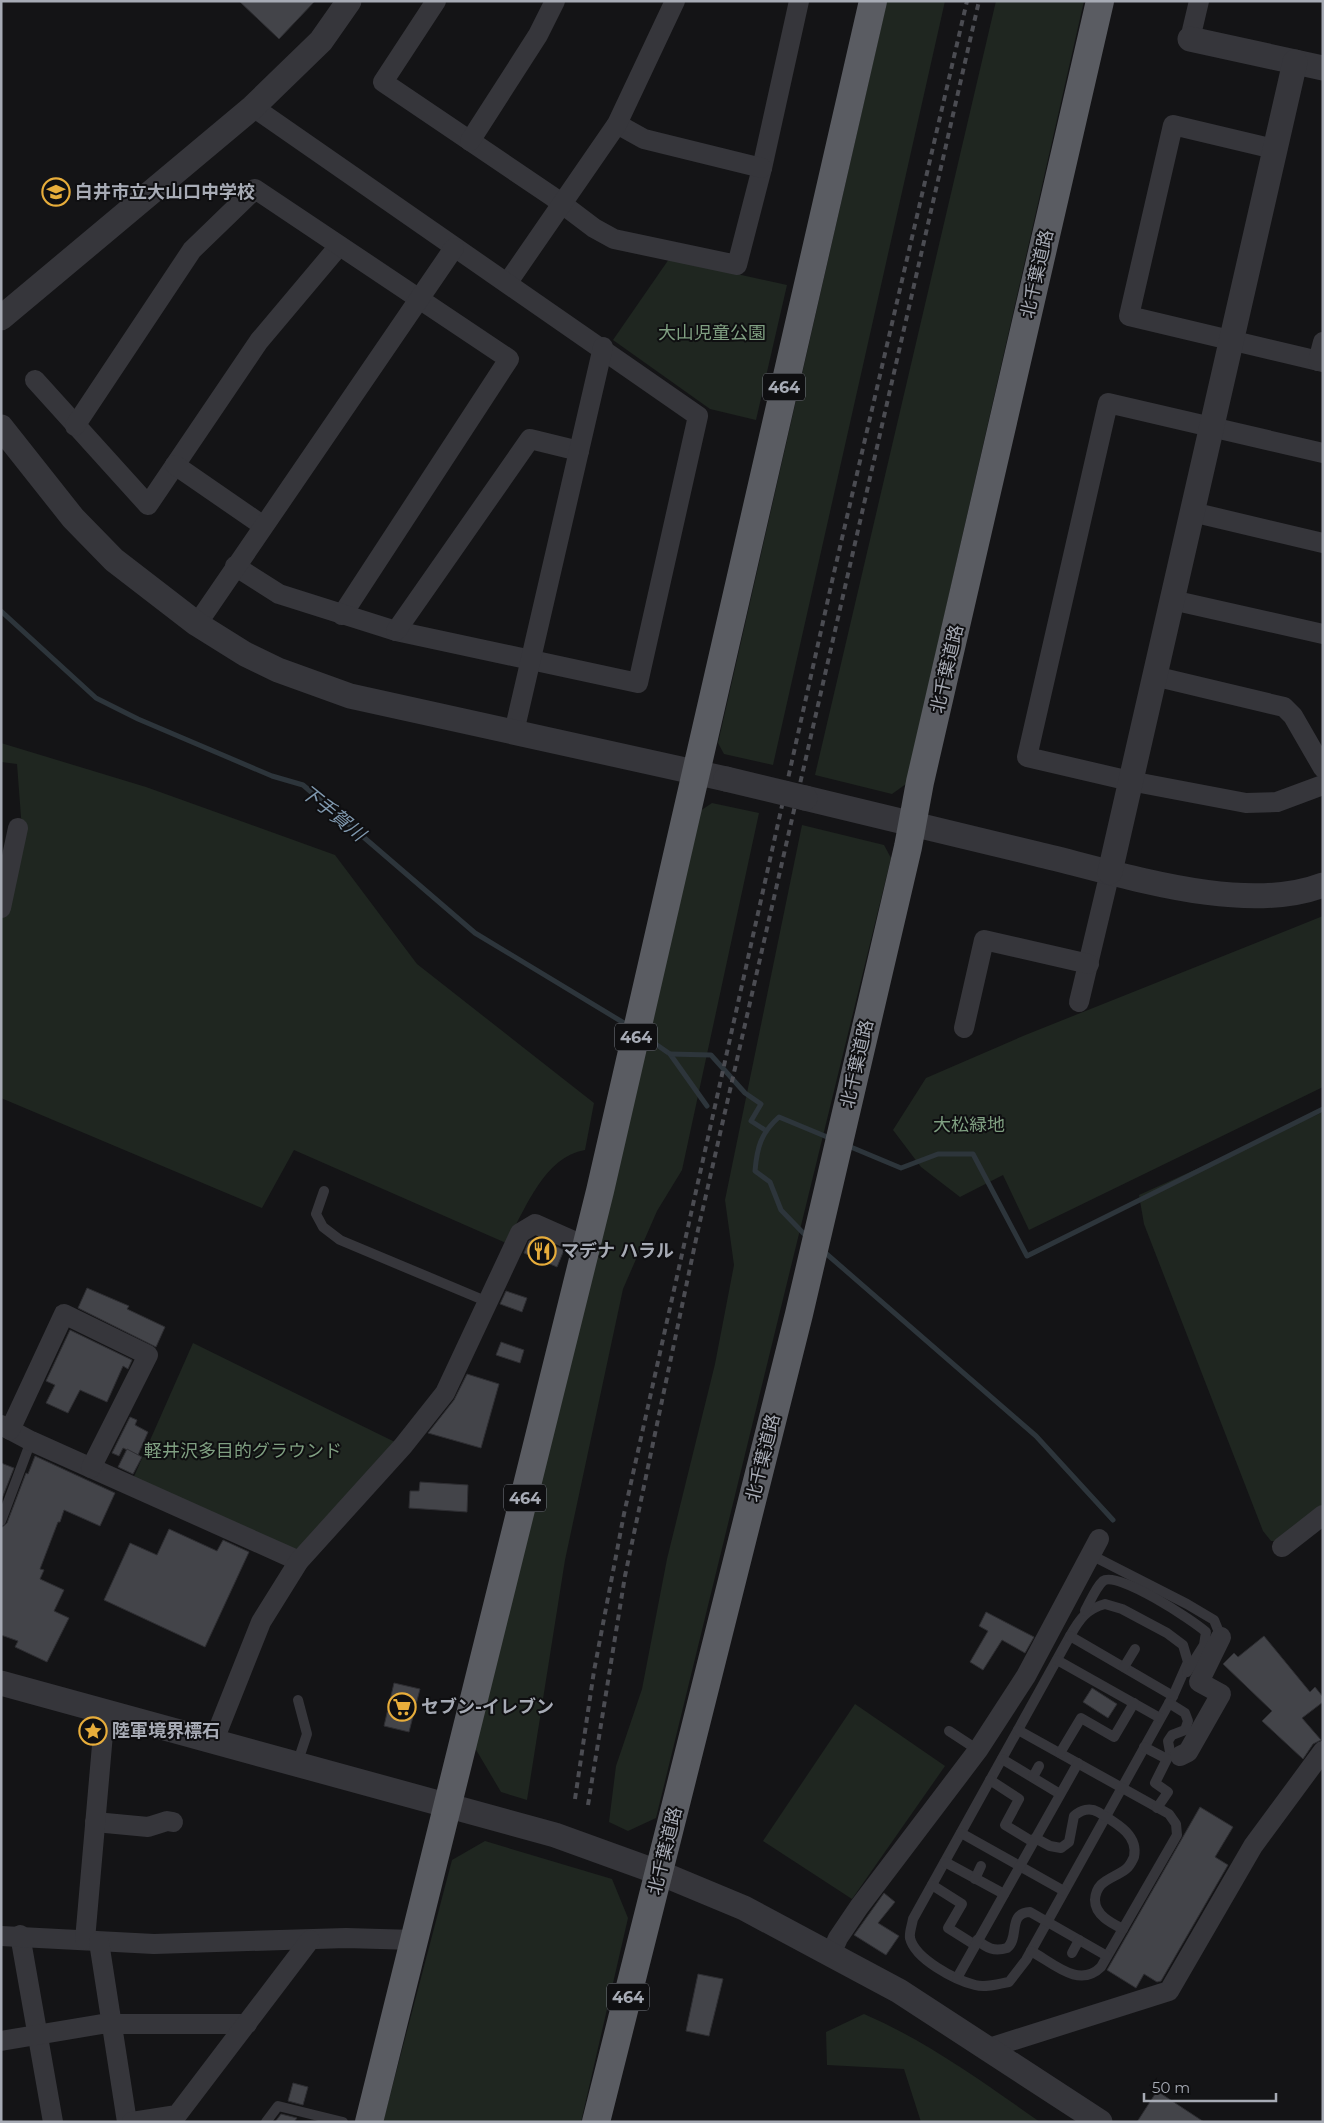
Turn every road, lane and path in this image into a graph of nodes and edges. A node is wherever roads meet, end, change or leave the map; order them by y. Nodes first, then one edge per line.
1 (349, 1) edge
2 (436, 1) edge
3 (555, 1) edge
4 (675, 1) edge
5 (799, 1) edge
6 (873, 1) edge
7 (1100, 1) edge
8 (1199, 1) edge
9 (1190, 38) joint
10 (1294, 62) junction
11 (1323, 68) edge
12 (253, 107) junction
13 (617, 124) junction
14 (470, 141) junction
15 (1274, 149) junction
16 (762, 168) junction
17 (561, 203) junction
18 (339, 246) junction
19 (454, 248) junction
20 (508, 282) junction
21 (419, 299) junction
22 (1, 318) edge
23 (1231, 340) junction
24 (602, 347) junction
25 (1321, 355) edge
26 (35, 380) dead end
27 (75, 426) junction
28 (1, 427) edge
29 (1211, 428) junction
30 (579, 450) junction
31 (1323, 453) edge
32 (175, 465) junction
33 (1192, 512) junction
34 (262, 525) junction
35 (1323, 543) edge
36 (235, 566) junction
37 (1172, 600) junction
38 (342, 615) junction
39 (197, 624) junction
40 (396, 631) junction
41 (1323, 634) edge
42 (531, 661) junction
43 (1154, 676) junction
44 (514, 732) junction
45 (1323, 768) edge
46 (697, 772) junction
47 (1130, 781) junction
48 (1323, 785) edge
49 (912, 824) junction
50 (18, 828) dead end
51 (1110, 872) junction
52 (1323, 886) edge
53 (1, 908) edge
54 (1089, 964) junction
55 (1079, 1002) dead end
56 (964, 1028) dead end
57 (324, 1191) dead end
58 (587, 1247) junction
59 (488, 1302) junction
60 (6, 1427) edge
61 (31, 1441) junction
62 (92, 1468) junction
63 (1323, 1515) edge
64 (1, 1521) edge
65 (1095, 1547) joint
66 (1282, 1547) dead end
67 (299, 1561) junction
68 (1081, 1618) junction
69 (1070, 1636) junction
70 (1221, 1638) joint
71 (1135, 1649) dead end
72 (1057, 1660) junction
73 (1124, 1667) junction
74 (1, 1683) edge
75 (1180, 1684) junction
76 (298, 1700) dead end
77 (1171, 1700) junction
78 (1134, 1704) junction
79 (104, 1711) junction
80 (1160, 1718) junction
81 (1018, 1730) junction
82 (949, 1731) dead end
83 (214, 1740) junction
84 (1144, 1747) junction
85 (978, 1750) junction
86 (1323, 1751) edge
87 (1060, 1753) junction
88 (1180, 1756) joint
89 (1002, 1759) junction
90 (1078, 1763) junction
91 (297, 1764) junction
92 (1039, 1766) dead end
93 (1033, 1777) junction
94 (990, 1780) junction
95 (1122, 1788) junction
96 (1060, 1794) junction
97 (448, 1806) junction
98 (1157, 1808) junction
99 (1105, 1817) junction
100 (95, 1822) junction
101 (173, 1822) dead end
102 (960, 1833) junction
103 (1034, 1840) junction
104 (945, 1862) junction
105 (981, 1866) dead end
106 (1019, 1867) junction
107 (660, 1873) junction
108 (975, 1879) junction
109 (932, 1884) junction
110 (1064, 1891) junction
111 (1004, 1894) junction
112 (1047, 1922) junction
113 (1123, 1930) junction
114 (11, 1936) edge
115 (310, 1940) junction
116 (416, 1940) junction
117 (1079, 1940) junction
118 (92, 1941) junction
119 (976, 1942) junction
120 (1031, 1951) junction
121 (1072, 1952) dead end
122 (831, 1954) junction
123 (1107, 1956) junction
124 (957, 1978) junction
125 (111, 2024) junction
126 (247, 2024) junction
127 (38, 2035) junction
128 (1, 2041) edge
129 (989, 2048) junction
130 (52, 2122) edge
131 (127, 2122) edge
132 (132, 2122) edge
133 (266, 2122) edge
134 (343, 2122) edge
135 (369, 2122) edge
136 (596, 2122) edge
137 (1100, 2122) edge

1 - 12 street
2 - 14 street
3 - 14 street
4 - 13 street
5 - 16 street
6 - 46 highway, 464
7 - 49 highway, 北千葉道路 / 464
8 - 9 street
9 - 10 street
10 - 11 street
10 - 15 street
12 - 19 street
12 - 22 street
13 - 16 street
13 - 17 street
14 - 17 street
15 - 23 street
15 - 23 street
16 - 17 street
17 - 20 street
18 - 21 street
18 - 27 street
18 - 32 street
19 - 20 street
19 - 21 street
20 - 24 street
21 - 34 street
21 - 38 street
23 - 25 street
23 - 29 street
24 - 30 street
24 - 42 street
26 - 27 street
27 - 32 street
28 - 39 street
29 - 31 street
29 - 33 street
29 - 47 street
30 - 40 street
30 - 42 street
32 - 34 street
33 - 35 street
33 - 37 street
34 - 36 street
36 - 38 street
36 - 39 street
37 - 41 street
37 - 43 street
38 - 40 street
39 - 44 street
40 - 42 street
42 - 44 street
43 - 45 street
43 - 47 street
44 - 46 street
46 - 49 street, bridge
46 - 58 highway, 464
47 - 48 street
47 - 51 street
49 - 51 street
49 - 107 highway, 北千葉道路 / 464
50 - 53 street
51 - 52 street
51 - 54 street
54 - 55 street
54 - 56 street
57 - 59 lane
58 - 59 street
58 - 97 highway, 464
59 - 67 street
60 - 61 street
60 - 62 street
61 - 62 street
61 - 64 lane
62 - 67 street
63 - 66 street
65 - 70 lane
65 - 85 street
67 - 83 street
68 - 69 lane
68 - 75 lane
68 - 75 lane
69 - 72 lane
69 - 73 lane
70 - 88 street
71 - 73 lane
72 - 78 lane
72 - 81 lane
73 - 77 lane
74 - 79 street
75 - 77 lane
76 - 91 lane
77 - 80 lane
77 - 88 lane
78 - 80 lane
78 - 87 lane
79 - 83 street
79 - 100 street
80 - 84 lane
81 - 87 lane
81 - 89 lane
82 - 85 lane
83 - 91 street
84 - 95 lane
84 - 98 lane
85 - 122 street
86 - 129 street
87 - 90 lane
89 - 93 lane
89 - 94 lane
90 - 95 lane
90 - 96 lane
91 - 97 street
92 - 93 lane
93 - 96 lane
94 - 102 lane
94 - 103 lane
95 - 98 lane
95 - 99 lane
96 - 103 lane
97 - 107 street
97 - 116 highway, 464
98 - 113 lane
99 - 103 lane
99 - 110 lane
99 - 113 lane
100 - 101 street
100 - 118 street
102 - 104 lane
102 - 106 lane
103 - 106 lane
104 - 108 lane
104 - 109 lane
105 - 108 lane
106 - 110 lane
106 - 111 lane
107 - 122 street
107 - 136 highway, 北千葉道路 / 464
108 - 111 lane
109 - 119 lane
109 - 124 lane
110 - 112 lane
111 - 119 lane
112 - 117 lane
112 - 119 lane
112 - 120 lane
113 - 123 lane
114 - 118 street
114 - 127 street
115 - 116 street
115 - 118 street
115 - 126 street
116 - 135 highway, 464
117 - 121 lane
117 - 123 lane
118 - 125 street
119 - 124 lane
120 - 123 lane
120 - 124 lane
122 - 129 street
125 - 126 street
125 - 127 street
125 - 131 street
126 - 132 street
127 - 128 street
127 - 130 street
129 - 137 street
133 - 134 lane

